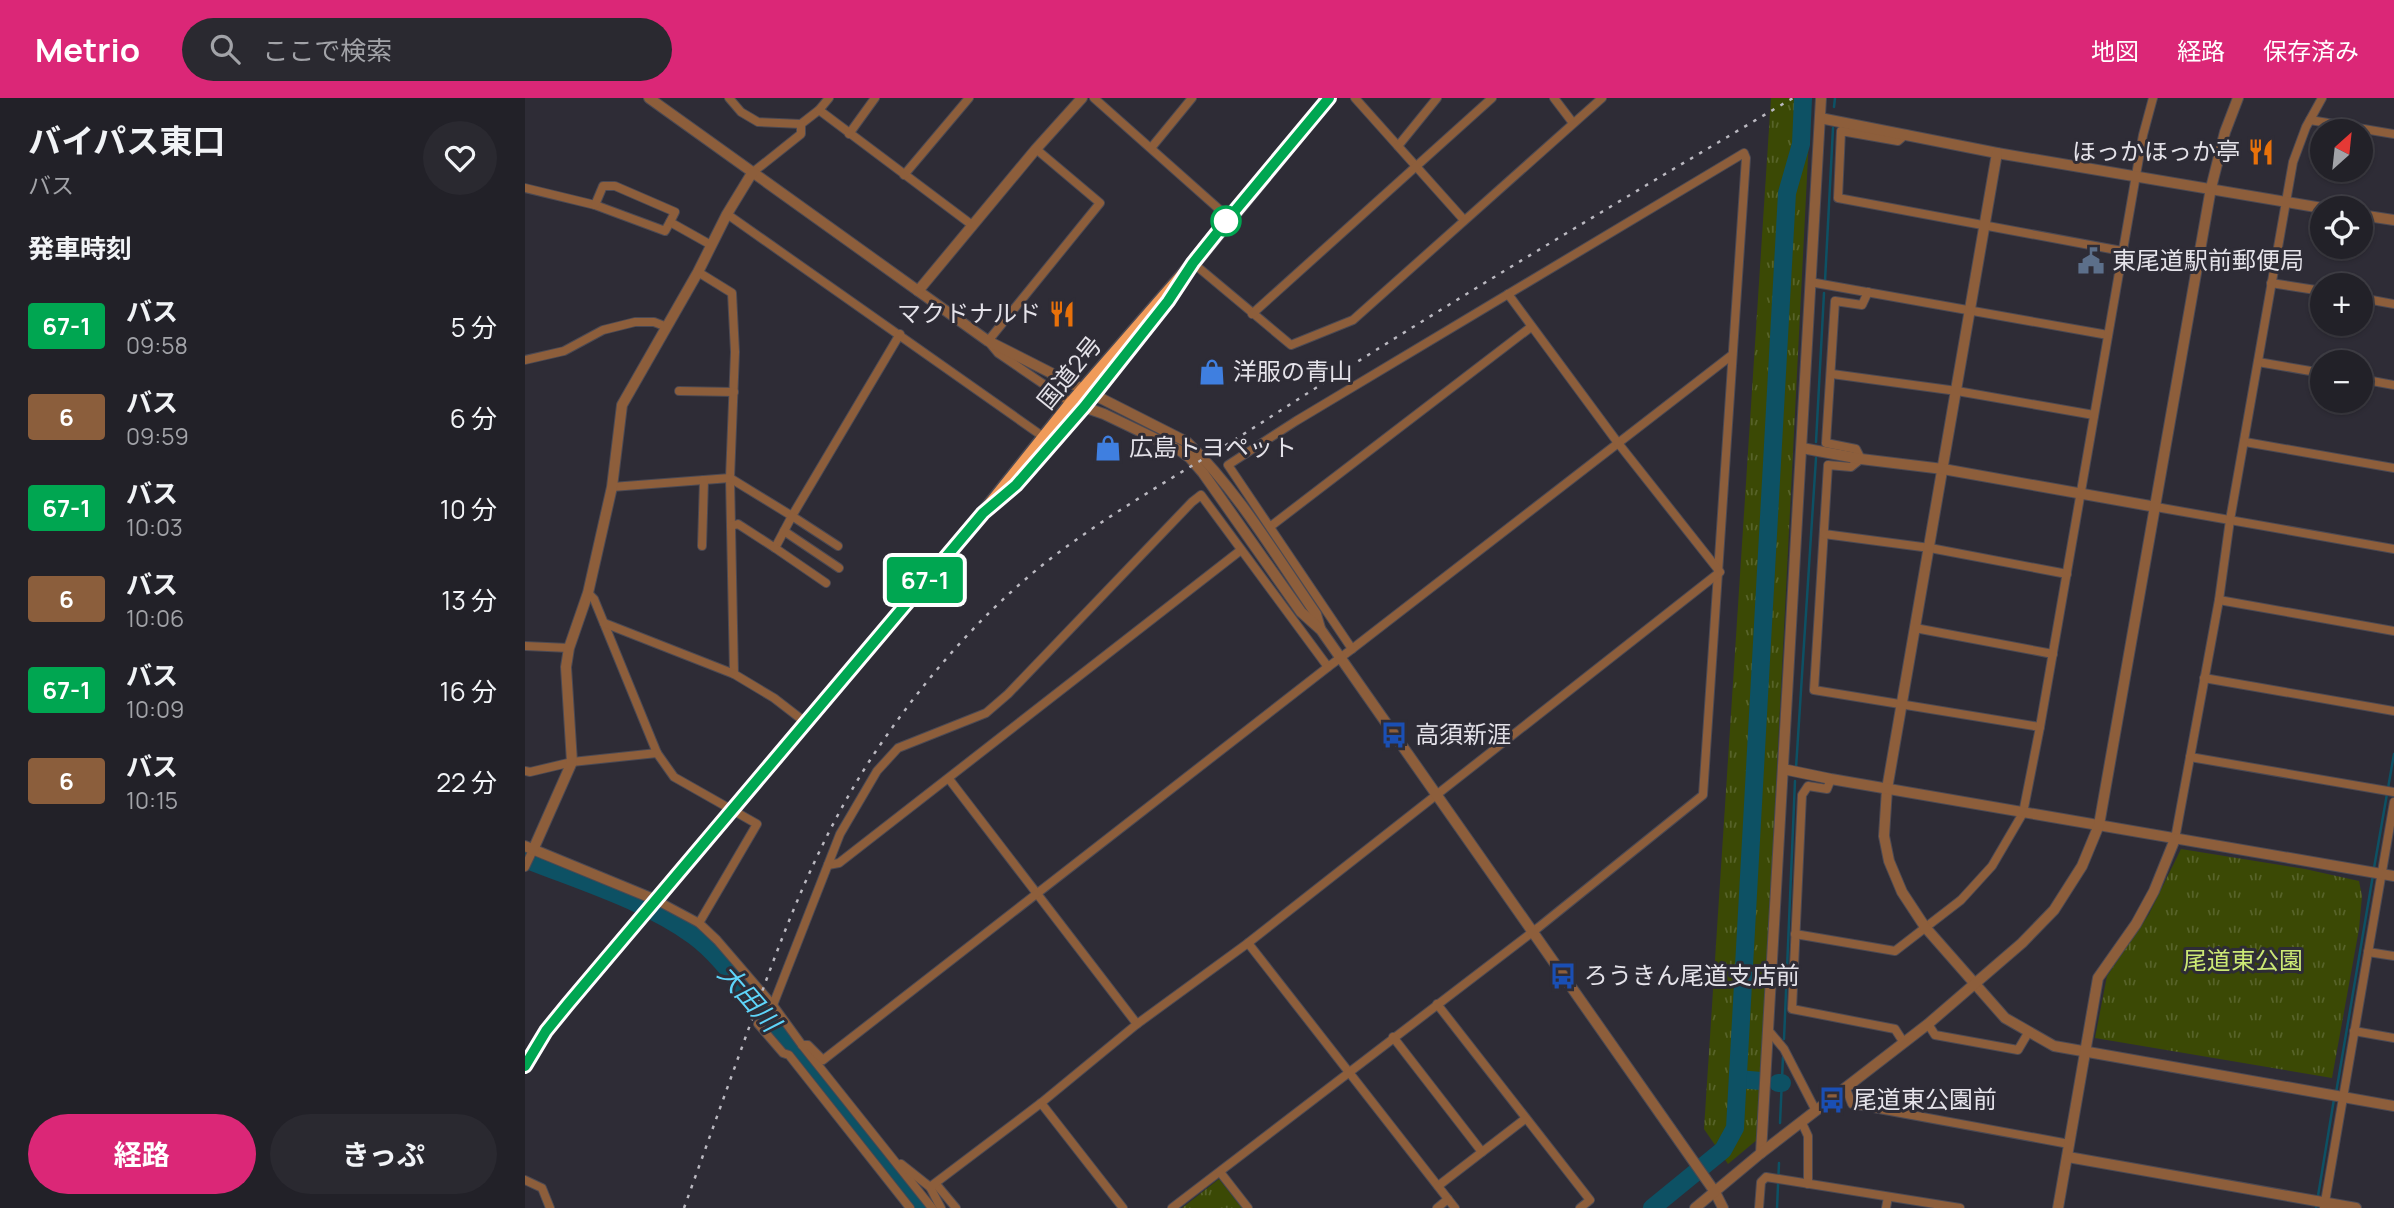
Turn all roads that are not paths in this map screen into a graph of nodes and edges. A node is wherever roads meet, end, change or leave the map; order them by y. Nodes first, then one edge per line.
1 (649, 98) edge
2 (729, 98) edge
3 (829, 98) edge
4 (875, 98) edge
5 (969, 98) edge
6 (1081, 98) edge
7 (1094, 98) edge
8 (1192, 98) edge
9 (1329, 98) edge
10 (1355, 98) edge
11 (1437, 98) edge
12 (1492, 98) edge
13 (1554, 98) edge
14 (1602, 98) edge
15 (1821, 98) edge
16 (2153, 98) edge
17 (2238, 98) edge
18 (2322, 98) edge
19 (820, 110) junction
20 (1820, 118) junction
21 (2312, 119) edge
22 (1573, 122) junction
23 (2310, 122) edge
24 (801, 124) junction
25 (2373, 130) edge
26 (849, 134) junction
27 (1906, 134) junction
28 (2394, 134) edge
29 (1398, 146) junction
30 (1151, 148) junction
31 (1036, 149) junction
32 (1997, 153) junction
33 (1415, 166) junction
34 (752, 173) junction
35 (904, 175) junction
36 (2136, 177) junction
37 (525, 188) edge
38 (2211, 188) junction
39 (2287, 202) junction
40 (595, 205) junction
41 (2310, 206) edge
42 (727, 214) junction
43 (2373, 217) edge
44 (1229, 218) junction
45 (1464, 220) junction
46 (2394, 220) edge
47 (670, 222) junction
48 (972, 225) junction
49 (1984, 226) junction
50 (711, 245) junction
51 (2122, 251) junction
52 (1193, 263) junction
53 (698, 272) junction
54 (1811, 282) junction
55 (2271, 283) junction
56 (2310, 289) edge
57 (918, 291) junction
58 (1868, 292) junction
59 (1508, 294) junction
60 (2373, 300) edge
61 (2394, 304) edge
62 (1971, 311) junction
63 (1252, 314) junction
64 (667, 327) junction
65 (1531, 327) junction
66 (900, 334) junction
67 (2108, 335) junction
68 (988, 341) junction
69 (1732, 355) junction
70 (525, 360) edge
71 (2258, 362) junction
72 (2310, 371) edge
73 (1832, 374) junction
74 (2373, 381) edge
75 (2394, 385) edge
76 (679, 391) dead end
77 (1957, 391) junction
78 (734, 392) junction
79 (1087, 393) junction
80 (1070, 403) junction
81 (1084, 407) junction
82 (2094, 415) junction
83 (1045, 438) junction
84 (2245, 442) junction
85 (1618, 443) junction
86 (1802, 448) junction
87 (1861, 458) junction
88 (2394, 468) edge
89 (1943, 469) junction
90 (730, 478) junction
91 (704, 480) junction
92 (612, 488) junction
93 (2081, 495) junction
94 (2156, 507) junction
95 (983, 513) junction
96 (792, 516) junction
97 (2230, 520) junction
98 (731, 526) junction
99 (1271, 526) junction
100 (784, 531) junction
101 (1824, 534) junction
102 (702, 546) dead end
103 (838, 546) dead end
104 (775, 548) junction
105 (1930, 548) junction
106 (2394, 549) edge
107 (1241, 550) junction
108 (839, 568) dead end
109 (1720, 572) junction
110 (2067, 574) junction
111 (826, 583) dead end
112 (588, 593) junction
113 (2219, 600) junction
114 (604, 623) junction
115 (1915, 628) junction
116 (1321, 630) junction
117 (2394, 631) edge
118 (525, 646) edge
119 (569, 648) junction
120 (1352, 649) junction
121 (2053, 654) junction
122 (1340, 659) junction
123 (1328, 667) junction
124 (734, 674) junction
125 (2204, 678) junction
126 (1903, 703) junction
127 (2394, 711) edge
128 (805, 722) junction
129 (2040, 727) junction
130 (657, 753) junction
131 (2190, 757) junction
132 (572, 762) junction
133 (1783, 769) junction
134 (525, 771) edge
135 (949, 779) junction
136 (1831, 779) junction
137 (1887, 789) junction
138 (2390, 792) edge
139 (1435, 794) junction
140 (2394, 802) edge
141 (733, 809) junction
142 (2023, 813) junction
143 (2099, 825) junction
144 (2175, 839) junction
145 (529, 848) edge
146 (828, 864) junction
147 (525, 867) edge
148 (2376, 873) junction
149 (2394, 876) edge
150 (1038, 894) junction
151 (656, 900) junction
152 (699, 923) junction
153 (1925, 927) junction
154 (1532, 932) junction
155 (1795, 934) junction
156 (1248, 943) junction
157 (2368, 952) junction
158 (2394, 957) edge
159 (1974, 985) junction
160 (1437, 1004) junction
161 (773, 1005) junction
162 (758, 1024) dead end
163 (1137, 1024) junction
164 (1928, 1024) junction
165 (1769, 1031) junction
166 (2354, 1031) junction
167 (2028, 1033) junction
168 (1393, 1037) junction
169 (2394, 1038) edge
170 (1904, 1043) junction
171 (802, 1045) junction
172 (2084, 1053) junction
173 (525, 1066) edge
174 (1349, 1072) junction
175 (1846, 1089) junction
176 (2338, 1097) junction
177 (1041, 1103) junction
178 (2394, 1106) edge
179 (1816, 1111) junction
180 (1525, 1119) junction
181 (1802, 1123) junction
182 (2069, 1144) junction
183 (1482, 1152) junction
184 (1761, 1153) junction
185 (2068, 1157) junction
186 (895, 1162) junction
187 (1220, 1172) junction
188 (525, 1180) edge
189 (1808, 1184) junction
190 (933, 1185) junction
191 (1438, 1186) junction
192 (1715, 1192) junction
193 (1888, 1196) junction
194 (1448, 1199) junction
195 (2320, 1203) edge
196 (550, 1208) edge
197 (910, 1208) edge
198 (932, 1208) edge
199 (941, 1208) edge
200 (956, 1208) edge
201 (1123, 1208) edge
202 (1173, 1208) edge
203 (1248, 1208) edge
204 (1437, 1208) edge
205 (1455, 1208) edge
206 (1580, 1208) edge
207 (1695, 1208) edge
208 (1723, 1208) edge
209 (1759, 1208) edge
210 (1887, 1208) edge
211 (1960, 1208) edge
212 (2058, 1208) edge
213 (2356, 1208) edge

1 - 34 street
2 - 24 street
3 - 19 street
4 - 26 street
5 - 35 street
6 - 31 street
7 - 30 street
8 - 30 street
9 - 44 highway, 国道2号
10 - 29 street
11 - 29 street
12 - 33 street
13 - 22 street
14 - 22 street
15 - 20 street
16 - 36 street
17 - 38 street
18 - 21 street
19 - 24 street
19 - 26 street
20 - 27 street
20 - 54 street
22 - 45 street
23 - 39 street
24 - 34 street
25 - 28 street
26 - 35 street
27 - 32 street
27 - 49 street
29 - 33 street
30 - 44 street
31 - 48 street
31 - 68 street
32 - 36 street
32 - 49 street
33 - 45 street
33 - 63 street
34 - 42 street
34 - 57 street
35 - 48 street
36 - 38 street
36 - 51 street
37 - 40 street
38 - 39 street
38 - 94 street
39 - 41 street
39 - 55 street
40 - 47 street
40 - 47 street
42 - 50 street
42 - 66 street
43 - 46 street
44 - 52 highway, 国道2号
45 - 63 street
47 - 50 street
48 - 57 street
49 - 51 street
49 - 62 street
50 - 53 street
51 - 67 street
52 - 63 street
52 - 79 highway, 国道2号
53 - 64 street
53 - 78 street
54 - 58 street
54 - 86 street
55 - 56 street
55 - 71 street
57 - 68 street
58 - 62 street
58 - 73 street
59 - 65 street
59 - 69 street
59 - 99 street
60 - 61 street
62 - 67 street
62 - 77 street
64 - 70 street
64 - 92 street
65 - 85 street
65 - 99 street
66 - 83 street
66 - 96 street
67 - 82 street
68 - 79 street
68 - 80 street
69 - 85 street
69 - 109 street
71 - 72 street
71 - 84 street
73 - 77 street
73 - 87 street
74 - 75 street
76 - 78 street
77 - 82 street
77 - 89 street
78 - 90 street
79 - 80 highway, 国道2号
79 - 81 highway, 国道2号
79 - 116 street
80 - 81 street
80 - 83 highway, 国道2号
81 - 95 highway, 国道2号
81 - 116 street
82 - 93 street
83 - 95 highway, 国道2号
84 - 88 street
84 - 97 street
85 - 109 street
85 - 120 street
86 - 87 street
86 - 133 street
87 - 89 street
87 - 101 street
89 - 93 street
89 - 105 street
90 - 91 street
90 - 96 street
90 - 98 street
91 - 92 street
91 - 102 street
92 - 112 street
93 - 94 street
93 - 110 street
94 - 97 street
94 - 143 street
95 - 128 highway, 国道2号
96 - 100 street
96 - 103 street
97 - 106 street
97 - 113 street
98 - 104 street
98 - 124 street
99 - 120 street
100 - 104 street
100 - 108 street
101 - 105 street
101 - 126 street
104 - 111 street
105 - 110 street
105 - 115 street
107 - 123 street
107 - 135 street
107 - 146 street
109 - 139 street
109 - 154 street
110 - 121 street
112 - 114 street
112 - 119 street
113 - 117 street
113 - 125 street
114 - 124 street
114 - 130 street
115 - 121 street
115 - 126 street
116 - 122 street
118 - 119 street
119 - 132 street
120 - 122 street
121 - 129 street
122 - 123 street
122 - 139 street
123 - 150 street
124 - 128 street
125 - 127 street
125 - 131 street
126 - 129 street
126 - 137 street
128 - 141 highway, 国道2号
129 - 142 street
130 - 132 street
130 - 141 street
131 - 138 street
131 - 144 street
132 - 134 street
132 - 145 street
133 - 136 street
133 - 165 street
135 - 146 street
135 - 150 street
136 - 137 street
136 - 155 street
137 - 142 street
137 - 153 street
139 - 154 street
139 - 156 street
140 - 148 street
141 - 151 highway, 国道2号
141 - 152 street
142 - 143 street
142 - 153 street
143 - 144 street
143 - 159 street
144 - 148 street
144 - 172 street
145 - 147 street
145 - 151 street
146 - 161 street
148 - 149 street
148 - 157 street
150 - 163 street
150 - 171 street
151 - 152 street
151 - 173 highway, 国道2号
152 - 161 street
153 - 155 street
153 - 159 street
154 - 160 street
154 - 192 street
155 - 170 street
156 - 163 street
156 - 174 street
157 - 158 street
157 - 166 street
159 - 164 street
159 - 167 street
160 - 168 street
160 - 180 street
161 - 171 street
162 - 197 street
163 - 177 street
164 - 167 street
164 - 170 street
165 - 179 street
165 - 184 street
166 - 169 street
166 - 176 street
167 - 172 street
168 - 174 street
168 - 183 street
170 - 175 street
171 - 186 street
172 - 176 street
172 - 182 street
174 - 187 street
174 - 191 street
175 - 179 street
175 - 182 street
176 - 178 street
176 - 195 street
177 - 190 street
177 - 201 street
179 - 181 street
180 - 183 street
180 - 206 street
181 - 184 street
181 - 189 street
182 - 185 street
183 - 191 street
184 - 192 street
185 - 195 street
185 - 212 street
186 - 190 street
186 - 198 street
187 - 202 street
187 - 203 street
188 - 196 street
189 - 193 street
189 - 209 street
190 - 199 street
190 - 200 street
191 - 194 street
192 - 207 street
192 - 208 street
193 - 210 street
193 - 211 street
194 - 204 street
194 - 205 street
195 - 213 street

